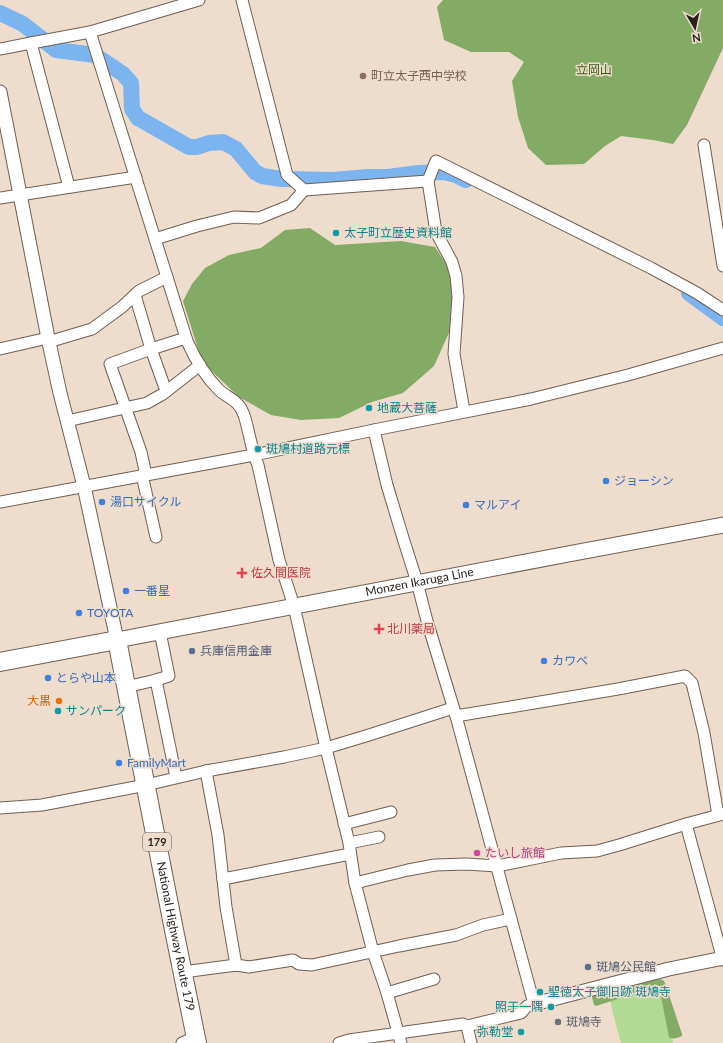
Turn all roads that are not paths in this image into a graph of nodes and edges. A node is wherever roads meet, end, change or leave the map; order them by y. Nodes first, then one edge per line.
1 (199, 0) edge
2 (242, 0) edge
3 (90, 32) junction
4 (31, 43) junction
5 (0, 49) edge
6 (0, 92) edge
7 (704, 145) dead end
8 (136, 177) junction
9 (428, 181) junction
10 (70, 187) junction
11 (304, 190) junction
12 (20, 195) junction
13 (0, 198) edge
14 (155, 239) junction
15 (723, 266) edge
16 (167, 276) junction
17 (135, 295) junction
18 (723, 310) edge
19 (186, 338) junction
20 (48, 340) junction
21 (723, 348) edge
22 (0, 349) edge
23 (151, 349) junction
24 (200, 365) junction
25 (166, 391) junction
26 (125, 408) junction
27 (464, 411) junction
28 (67, 421) junction
29 (374, 430) junction
30 (254, 456) junction
31 (144, 475) junction
32 (84, 486) junction
33 (0, 502) edge
34 (723, 525) edge
35 (156, 538) dead end
36 (417, 582) junction
37 (294, 606) junction
38 (160, 632) junction
39 (117, 640) junction
40 (0, 662) edge
41 (156, 680) junction
42 (126, 687) junction
43 (454, 712) junction
44 (326, 748) junction
45 (206, 771) junction
46 (176, 778) junction
47 (146, 785) junction
48 (0, 808) edge
49 (391, 812) dead end
50 (721, 815) edge
51 (344, 824) junction
52 (686, 824) junction
53 (379, 837) dead end
54 (349, 849) junction
55 (497, 866) junction
56 (223, 879) junction
57 (355, 883) junction
58 (511, 919) junction
59 (373, 952) junction
60 (723, 958) edge
61 (236, 965) junction
62 (183, 972) junction
63 (434, 979) dead end
64 (387, 993) junction
65 (534, 1004) junction
66 (467, 1026) junction
67 (399, 1038) edge
68 (192, 1041) edge
69 (340, 1043) edge
70 (471, 1043) edge

1 - 3 street
2 - 11 street
3 - 4 street
3 - 8 street
4 - 5 street
4 - 10 street
6 - 12 street
7 - 15 street
8 - 10 street
8 - 14 street
9 - 11 street
9 - 18 street
9 - 27 street
10 - 12 street
11 - 14 street
12 - 13 street
12 - 20 street
14 - 16 street
16 - 17 street
16 - 19 street
17 - 20 street
17 - 23 street
19 - 23 street
19 - 24 street
20 - 22 street
20 - 28 street
21 - 27 street
23 - 25 street
23 - 26 street
24 - 25 street
24 - 30 street
25 - 26 street
26 - 28 street
26 - 31 street
27 - 29 street
28 - 32 street
29 - 30 street
29 - 36 street
30 - 31 street
30 - 37 street
31 - 32 street
31 - 35 street
32 - 33 street
32 - 39 street
34 - 36 main road, Monzen Ikaruga Line
36 - 37 main road, Monzen Ikaruga Line
36 - 43 street
37 - 38 main road, Monzen Ikaruga Line
37 - 44 street
38 - 39 main road, Monzen Ikaruga Line
38 - 41 street
39 - 40 highway
39 - 42 highway, National Highway Route 179 / 179
41 - 42 street
41 - 46 street
42 - 47 highway, National Highway Route 179 / 179
43 - 44 street
43 - 50 street
43 - 55 street
44 - 45 street
44 - 51 street
45 - 46 street
45 - 56 street
46 - 47 street
47 - 48 street
47 - 62 highway, National Highway Route 179 / 179
49 - 51 street
50 - 52 street
51 - 54 street
52 - 55 street
52 - 60 street
53 - 54 street
54 - 56 street
54 - 57 street
55 - 57 street
55 - 58 street
56 - 61 street
57 - 59 street
58 - 59 street
58 - 65 street
59 - 61 street
59 - 64 street
60 - 65 street
61 - 62 street
62 - 68 highway, National Highway Route 179 / 179
63 - 64 street
64 - 67 street
65 - 66 street
66 - 67 street
66 - 70 street
67 - 69 street

